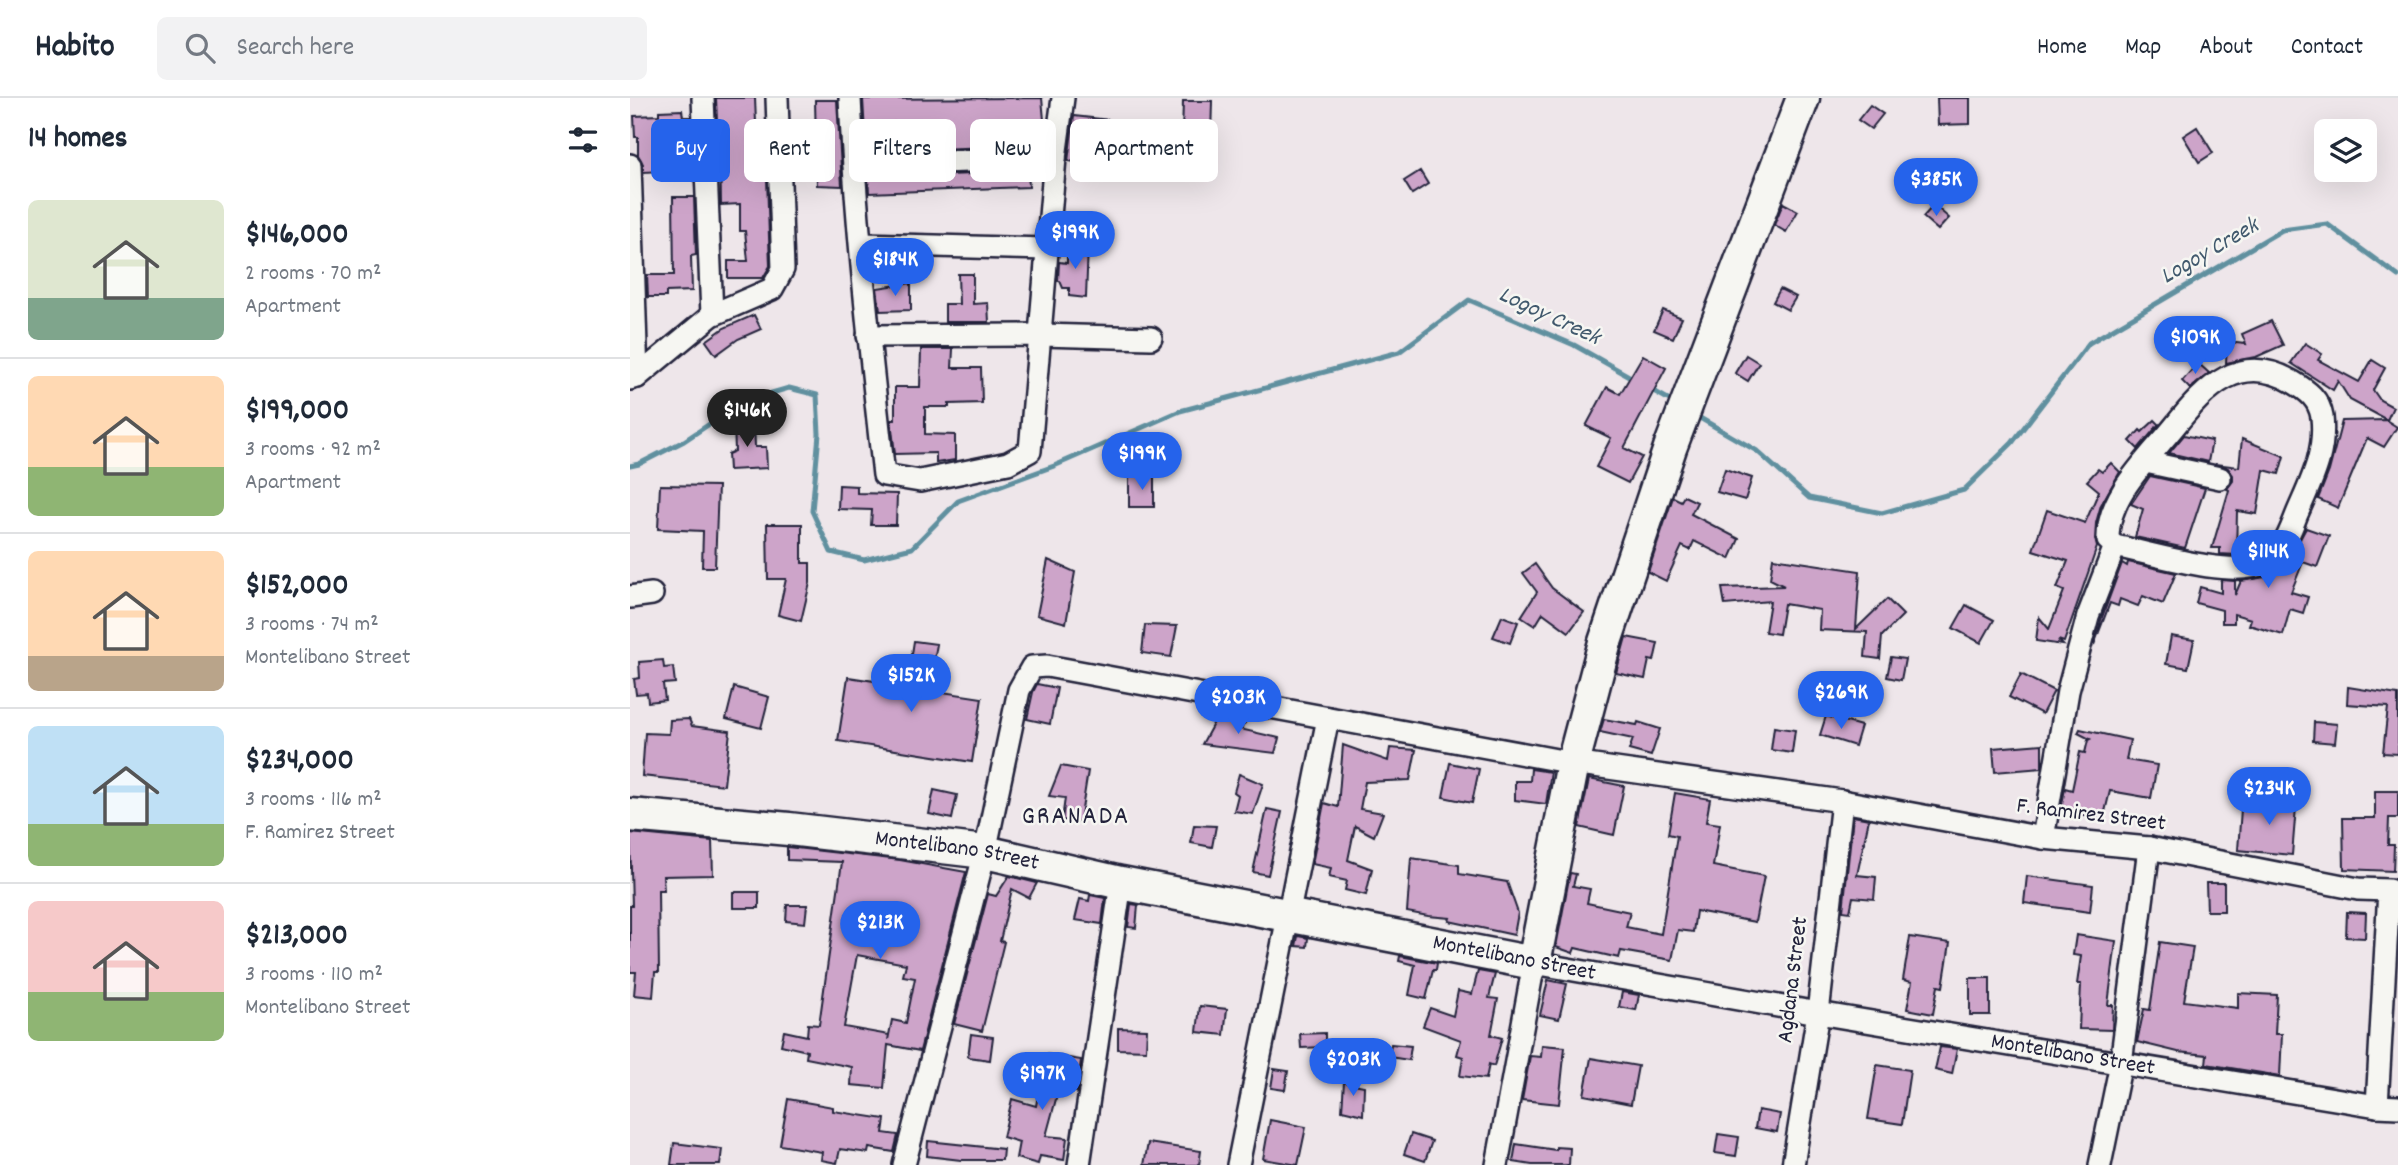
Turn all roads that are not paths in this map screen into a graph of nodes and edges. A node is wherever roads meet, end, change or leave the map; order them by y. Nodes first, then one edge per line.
1 (703, 98) edge
2 (777, 98) edge
3 (850, 98) edge
4 (1063, 98) edge
5 (1803, 98) edge
6 (851, 119) edge
7 (1056, 150) edge
8 (630, 165) edge
9 (856, 182) edge
10 (1053, 182) edge
11 (862, 244) junction
12 (1048, 249) junction
13 (712, 316) junction
14 (1041, 335) junction
15 (869, 336) junction
16 (1151, 338) dead end
17 (633, 378) edge
18 (2146, 462) junction
19 (2220, 478) dead end
20 (2115, 546) junction
21 (652, 594) dead end
22 (630, 597) edge
23 (1328, 718) junction
24 (1573, 763) junction
25 (1842, 801) junction
26 (630, 815) edge
27 (2043, 838) junction
28 (2149, 848) junction
29 (985, 852) junction
30 (1121, 883) junction
31 (1287, 916) junction
32 (1534, 963) junction
33 (1818, 1013) junction
34 (2121, 1063) junction
35 (2387, 1107) edge
36 (909, 1164) edge
37 (1079, 1165) edge
38 (1238, 1165) edge
39 (1497, 1165) edge
40 (1793, 1165) edge
41 (2100, 1165) edge

1 - 13 street
2 - 13 street
3 - 6 street
4 - 7 street
5 - 24 main road
8 - 17 street
9 - 11 street
10 - 12 street
11 - 12 street
11 - 15 street
12 - 14 street
13 - 17 street
14 - 15 street
14 - 15 street
14 - 16 street
18 - 19 street
18 - 20 street
18 - 20 street
20 - 27 street
21 - 22 street
23 - 24 street, F. Ramirez Street
23 - 29 street, F. Ramirez Street
23 - 31 street
24 - 25 street, F. Ramirez Street
24 - 32 main road
25 - 27 street, F. Ramirez Street
25 - 33 street, Agdana Street
26 - 29 main road, Montelibano Street
27 - 28 street, F. Ramirez Street
28 - 34 street
28 - 35 street, F. Ramirez Street
29 - 30 main road, Montelibano Street
29 - 36 street
30 - 31 main road, Montelibano Street
30 - 37 street
31 - 32 main road, Montelibano Street
31 - 38 street
32 - 33 street, Montelibano Street
32 - 39 street
33 - 34 street, Montelibano Street
33 - 40 street, Agdana Street
34 - 35 street, Montelibano Street
34 - 41 street

